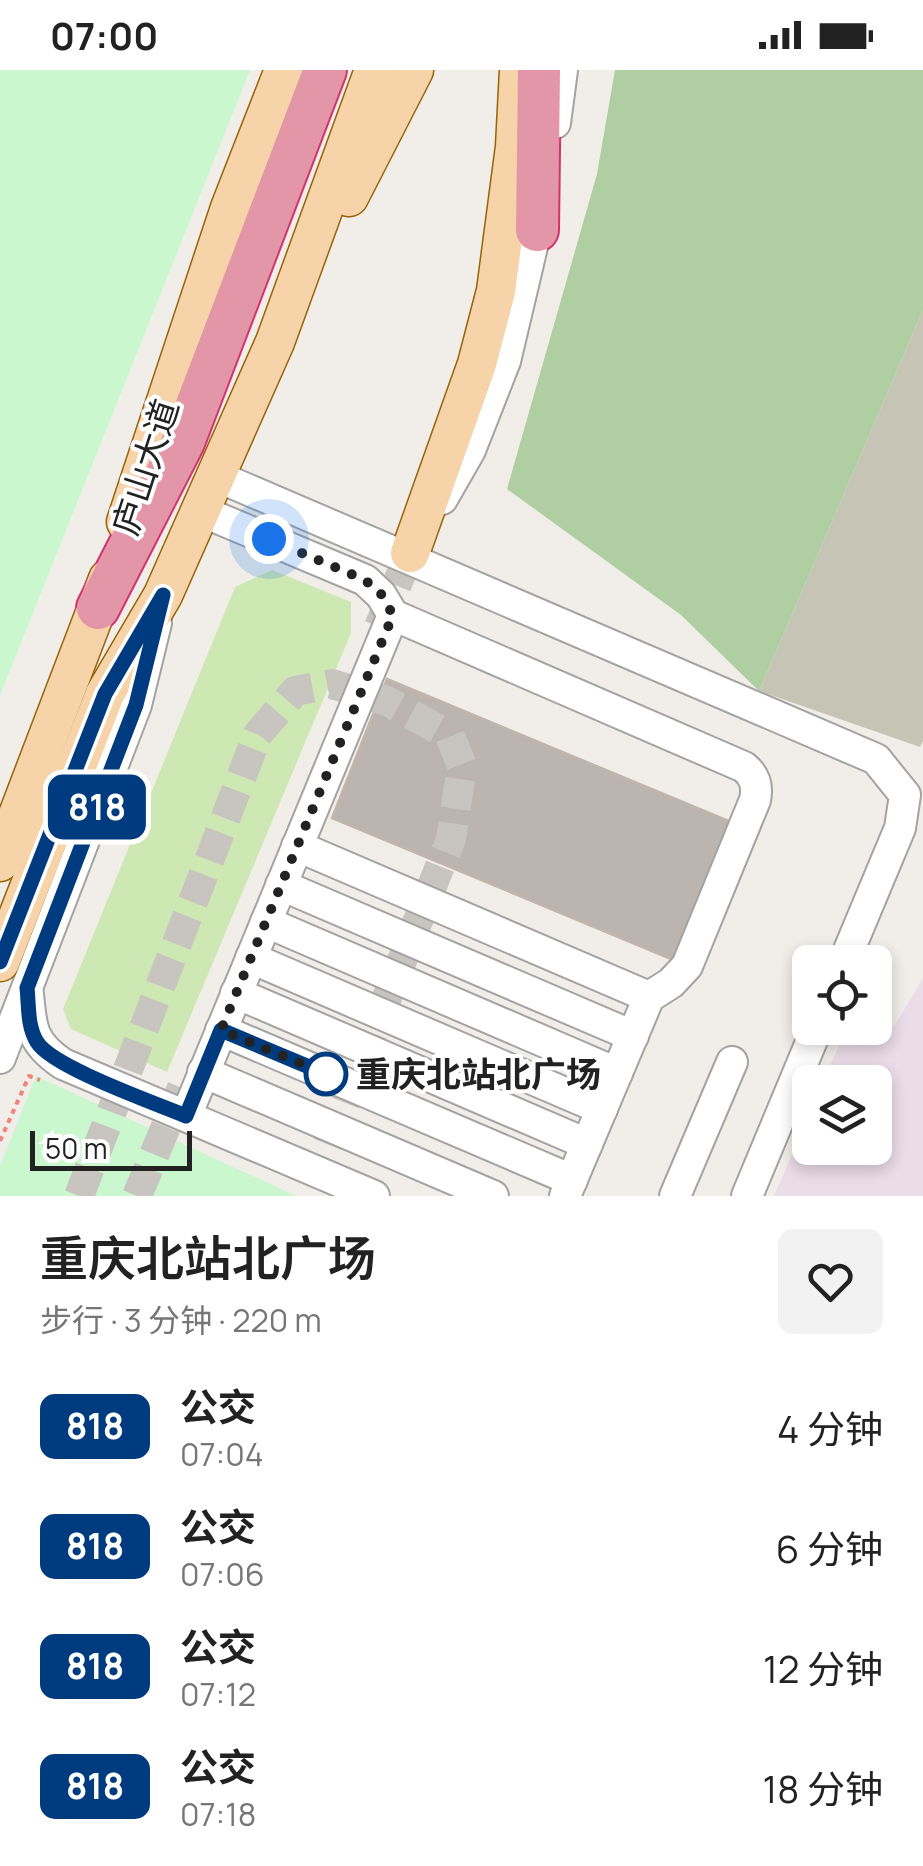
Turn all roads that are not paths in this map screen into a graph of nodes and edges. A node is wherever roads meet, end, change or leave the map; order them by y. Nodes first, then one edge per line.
1 (264, 70) edge
2 (284, 70) edge
3 (374, 70) edge
4 (414, 70) edge
5 (518, 70) edge
6 (539, 70) edge
7 (562, 70) edge
8 (319, 86) edge
9 (230, 208) junction
10 (537, 230) junction
11 (275, 342) junction
12 (216, 476) junction
13 (202, 511) junction
14 (410, 554) joint
15 (98, 608) junction
16 (393, 615) junction
17 (298, 846) junction
18 (0, 862) edge
19 (281, 885) junction
20 (266, 922) junction
21 (851, 945) edge
22 (251, 958) junction
23 (14, 975) edge
24 (236, 993) junction
25 (649, 997) junction
26 (221, 1030) junction
27 (633, 1036) junction
28 (810, 1045) edge
29 (0, 1058) edge
30 (732, 1062) dead end
31 (204, 1072) junction
32 (617, 1073) junction
33 (602, 1109) junction
34 (186, 1116) junction
35 (586, 1144) junction
36 (568, 1188) edge
37 (374, 1196) edge
38 (493, 1196) edge
39 (675, 1196) edge
40 (747, 1196) edge

1 - 9 main road
2 - 9 main road, 庐山大道
3 - 11 main road, 庐山大道
4 - 11 main road
5 - 14 main road
6 - 10 highway
7 - 10 street
8 - 15 highway
9 - 15 main road, 庐山大道
10 - 14 street
11 - 12 main road, 庐山大道
12 - 13 main road, 庐山大道
12 - 21 street
13 - 16 street
13 - 23 main road, 庐山大道
15 - 18 main road, 庐山大道
16 - 17 street
16 - 25 street
17 - 19 street
17 - 25 street
19 - 20 street
19 - 27 street
20 - 22 street
20 - 32 street
22 - 24 street
22 - 33 street
23 - 29 street, 庐山大道
23 - 34 street
24 - 26 street
24 - 35 street
25 - 27 street
26 - 31 street
26 - 36 street
27 - 32 street
28 - 40 street
30 - 39 street
31 - 34 street
31 - 38 street
32 - 33 street
33 - 35 street
34 - 37 street
35 - 36 street

